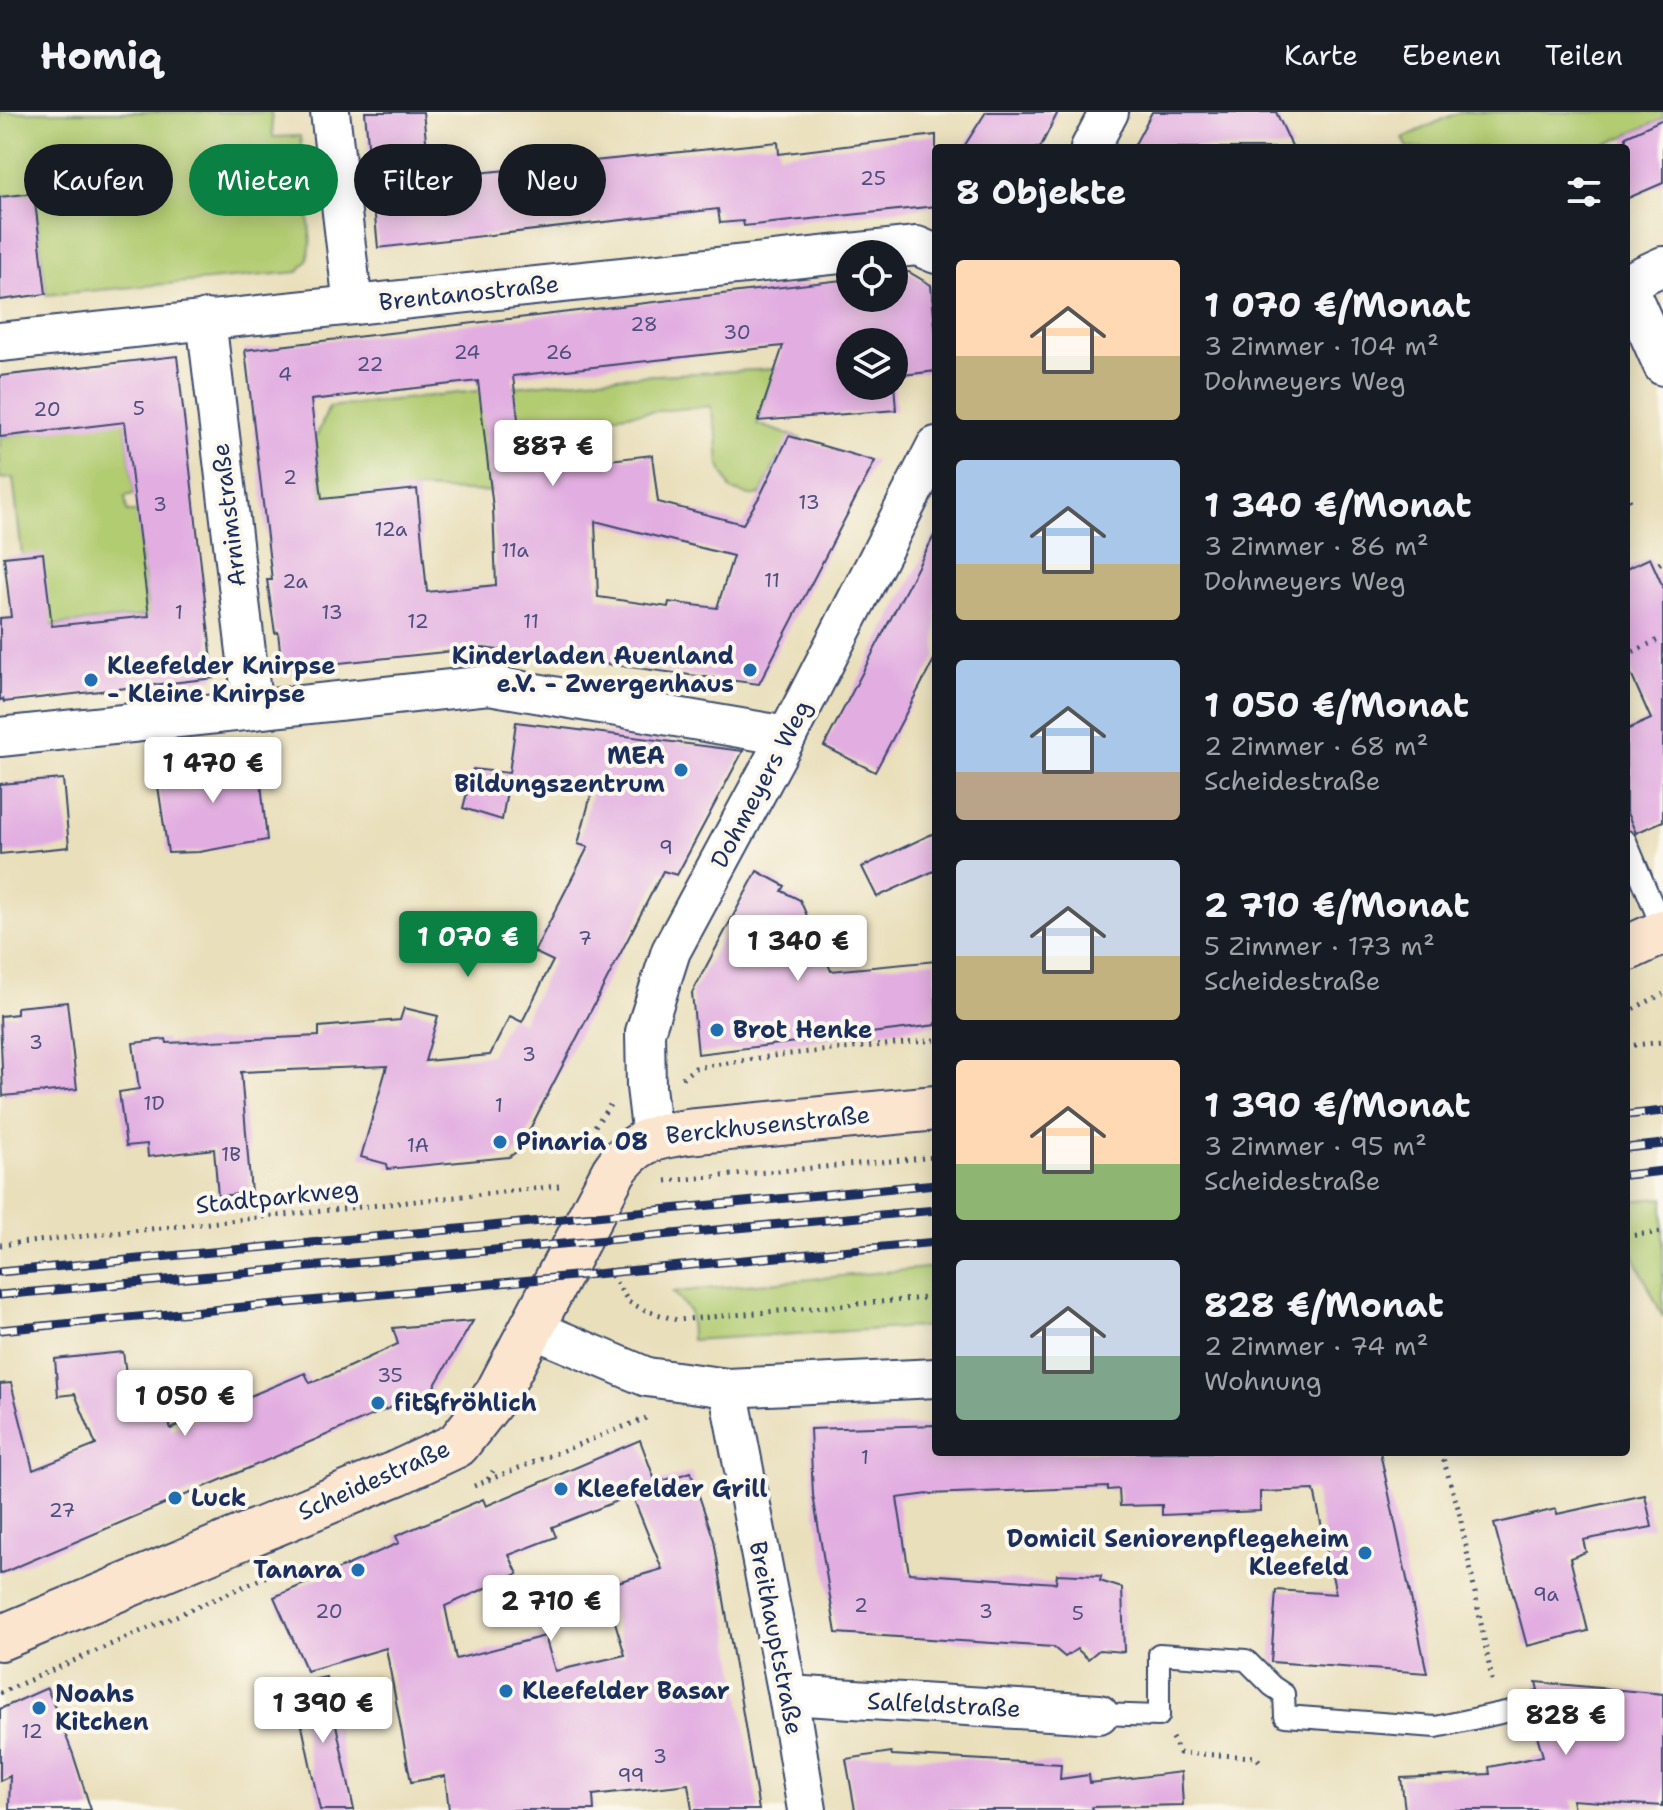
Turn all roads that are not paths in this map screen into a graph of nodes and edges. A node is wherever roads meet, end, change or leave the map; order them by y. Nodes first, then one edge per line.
1 (330, 112) edge
2 (1109, 112) edge
3 (1092, 144) edge
4 (932, 252) edge
5 (1663, 266) edge
6 (1630, 281) edge
7 (1630, 292) edge
8 (353, 305) junction
9 (206, 319) junction
10 (0, 342) edge
11 (1663, 366) edge
12 (932, 454) edge
13 (253, 710) junction
14 (787, 736) junction
15 (0, 737) edge
16 (1630, 851) edge
17 (1663, 931) edge
18 (1630, 947) edge
19 (932, 1108) edge
20 (639, 1162) junction
21 (531, 1328) junction
22 (932, 1378) edge
23 (728, 1388) junction
24 (0, 1638) edge
25 (788, 1695) junction
26 (1504, 1712) road end
27 (1099, 1714) joint
28 (807, 1810) edge

1 - 8 street
2 - 3 street
4 - 8 street, Brentanostraße
5 - 6 street
7 - 11 street
8 - 9 street, Brentanostraße
9 - 10 street, Brentanostraße
9 - 13 street, Arnimstraße
12 - 14 street, Dohmeyers Weg
13 - 14 street
13 - 15 street
14 - 20 street, Dohmeyers Weg
16 - 17 lane
17 - 18 street
19 - 20 street, Berckhusenstraße
20 - 21 street, Scheidestraße
21 - 23 street
21 - 24 street, Scheidestraße
22 - 23 street
23 - 25 street, Breithauptstraße
25 - 27 street, Salfeldstraße
25 - 28 street, Breithauptstraße
26 - 27 lane

